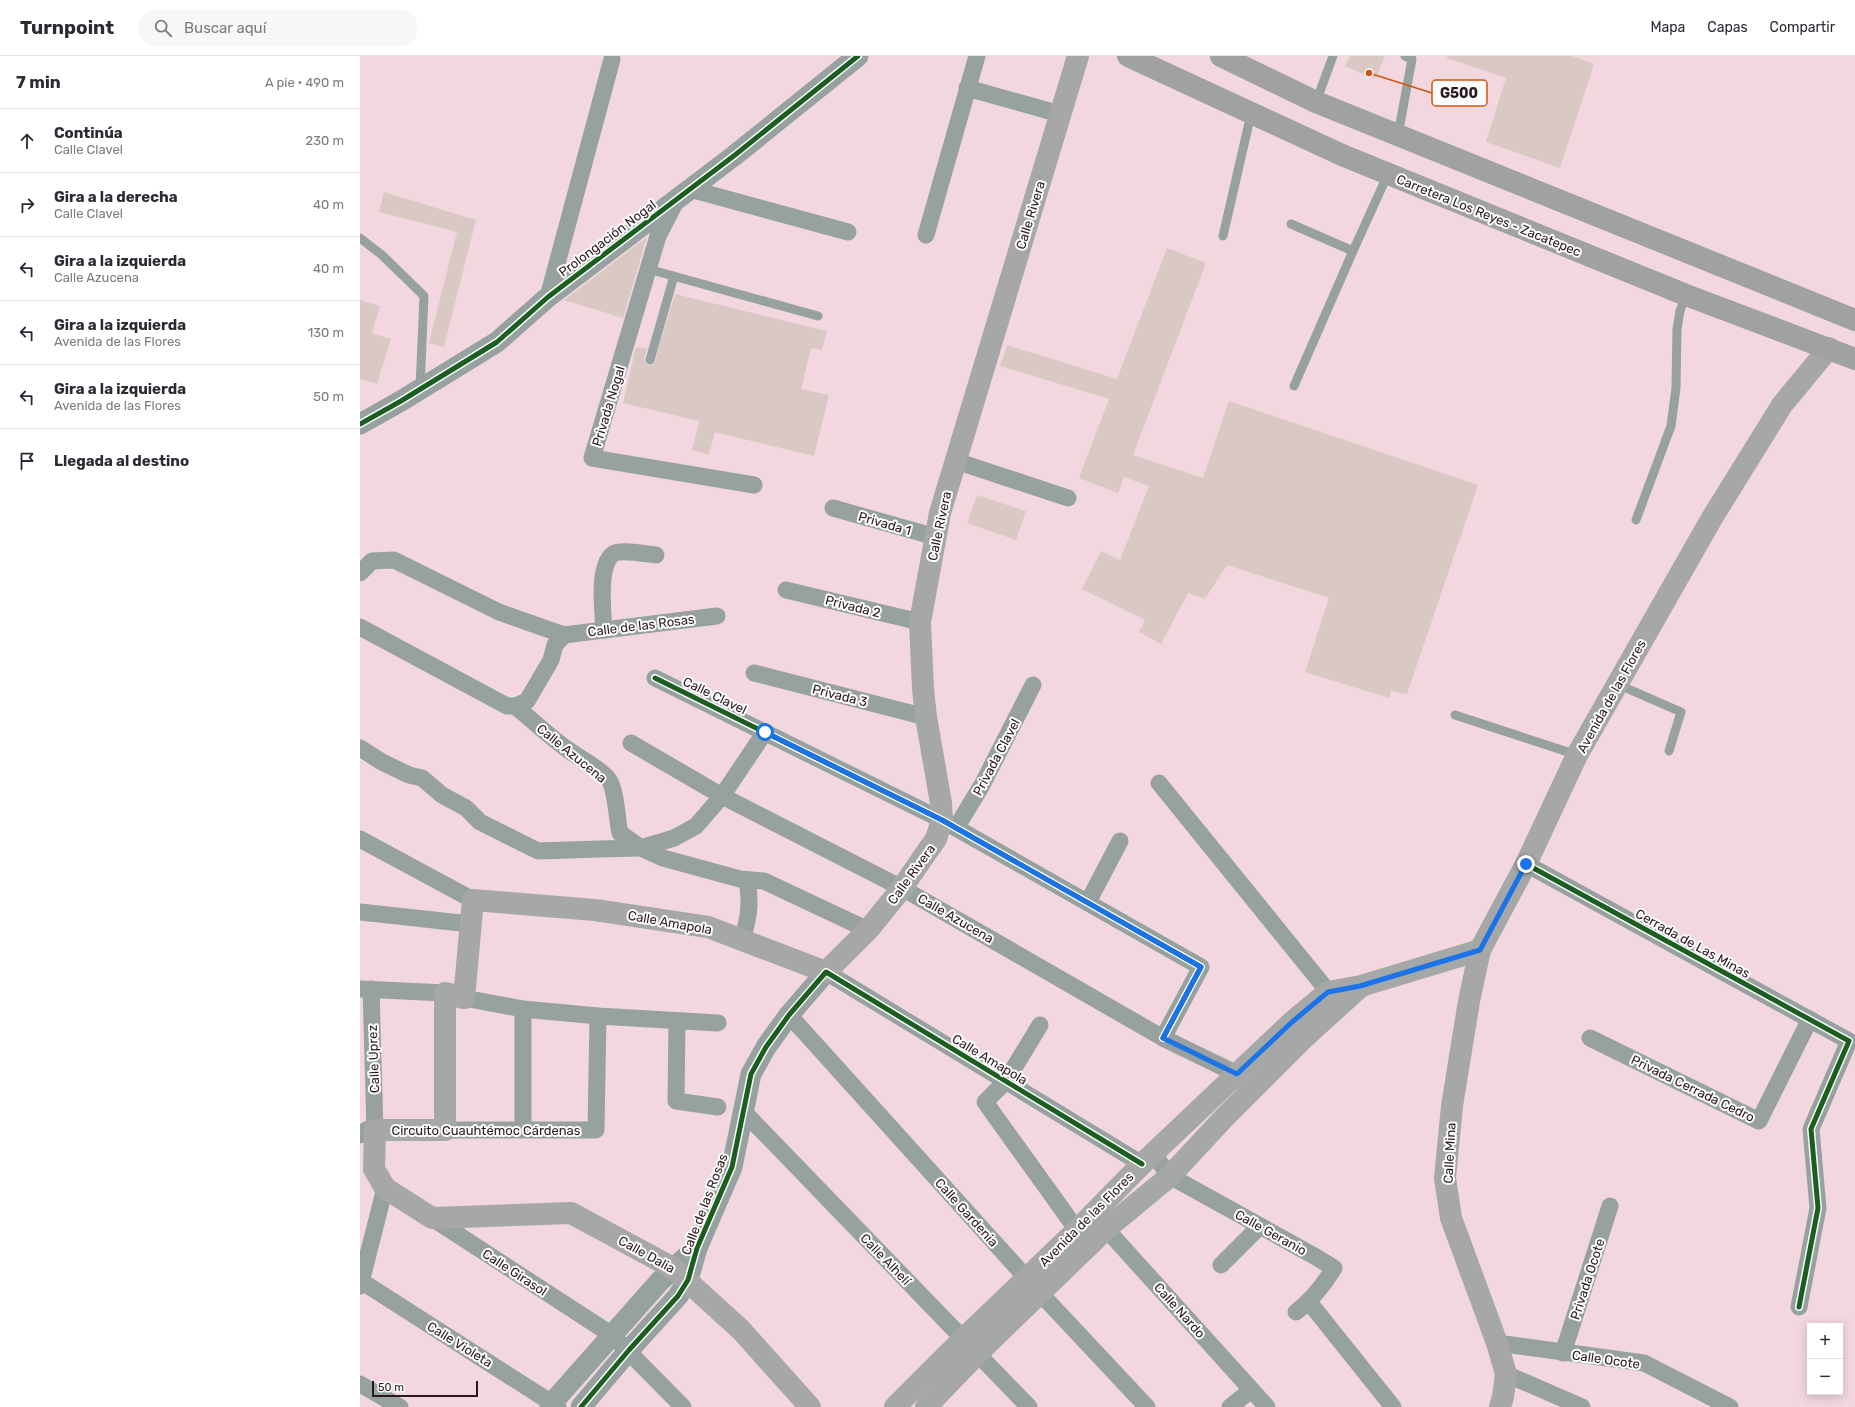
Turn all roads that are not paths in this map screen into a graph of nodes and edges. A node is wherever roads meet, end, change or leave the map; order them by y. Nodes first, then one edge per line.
1 (858, 56) edge
2 (977, 56) edge
3 (1078, 56) edge
4 (1128, 56) edge
5 (1220, 56) edge
6 (1333, 56) edge
7 (1405, 56) edge
8 (612, 59) dead end
9 (967, 88) junction
10 (1316, 102) junction
11 (1060, 114) junction
12 (1251, 114) junction
13 (1398, 136) junction
14 (1388, 174) junction
15 (683, 194) junction
16 (1291, 224) dead end
17 (848, 232) dead end
18 (926, 235) dead end
19 (1223, 236) dead end
20 (360, 238) edge
21 (1353, 251) junction
22 (648, 269) junction
23 (674, 276) junction
24 (1686, 295) junction
25 (548, 297) junction
26 (818, 316) dead end
27 (1855, 320) edge
28 (1830, 348) junction
29 (650, 360) dead end
30 (1855, 360) edge
31 (1294, 386) dead end
32 (420, 390) junction
33 (360, 424) edge
34 (956, 461) junction
35 (754, 486) dead end
36 (1068, 498) dead end
37 (833, 508) dead end
38 (1636, 520) dead end
39 (936, 537) junction
40 (656, 554) dead end
41 (360, 573) edge
42 (786, 590) dead end
43 (717, 616) dead end
44 (920, 622) junction
45 (360, 627) edge
46 (604, 630) junction
47 (564, 635) junction
48 (754, 672) dead end
49 (655, 678) dead end
50 (1617, 684) junction
51 (1033, 685) dead end
52 (515, 706) junction
53 (1455, 715) dead end
54 (926, 717) junction
55 (765, 732) junction
56 (630, 743) dead end
57 (360, 748) edge
58 (1669, 751) dead end
59 (1577, 755) junction
60 (1158, 783) dead end
61 (722, 796) junction
62 (949, 824) junction
63 (360, 839) edge
64 (1120, 841) dead end
65 (641, 848) junction
66 (1526, 864) junction
67 (747, 880) junction
68 (902, 888) junction
69 (473, 900) junction
70 (1088, 902) junction
71 (360, 912) edge
72 (470, 924) junction
73 (868, 930) junction
74 (742, 940) junction
75 (1480, 950) junction
76 (826, 972) junction
77 (366, 989) edge
78 (454, 995) junction
79 (1334, 999) junction
80 (524, 1009) junction
81 (789, 1015) junction
82 (598, 1016) junction
83 (1810, 1019) junction
84 (677, 1021) junction
85 (718, 1023) dead end
86 (1040, 1025) dead end
87 (1163, 1038) junction
88 (1590, 1038) dead end
89 (1237, 1074) junction
90 (1006, 1081) junction
91 (1208, 1101) junction
92 (718, 1107) dead end
93 (744, 1112) junction
94 (1223, 1119) junction
95 (523, 1129) junction
96 (445, 1130) junction
97 (368, 1132) edge
98 (1148, 1159) junction
99 (1170, 1176) junction
100 (385, 1188) junction
101 (1610, 1206) dead end
102 (432, 1218) junction
103 (1100, 1222) junction
104 (1260, 1226) junction
105 (1077, 1230) junction
106 (1221, 1265) dead end
107 (681, 1274) junction
108 (361, 1284) edge
109 (1033, 1285) junction
110 (1799, 1307) dead end
111 (612, 1335) junction
112 (1497, 1343) junction
113 (970, 1346) junction
114 (629, 1350) junction
115 (1563, 1353) junction
116 (1506, 1374) junction
117 (360, 1384) edge
118 (1251, 1390) junction
119 (910, 1392) junction
120 (1564, 1403) edge
121 (554, 1405) edge
122 (400, 1407) edge
123 (581, 1407) edge
124 (683, 1407) edge
125 (810, 1407) edge
126 (895, 1407) edge
127 (926, 1407) edge
128 (1029, 1407) edge
129 (1147, 1407) edge
130 (1230, 1407) edge
131 (1267, 1407) edge
132 (1393, 1407) edge
133 (1500, 1407) edge
134 (1582, 1407) edge
135 (1730, 1407) edge

1 - 15 street, Prolongación Nogal
2 - 9 street
3 - 11 main road, Calle Rivera
4 - 12 main road, Carretera Los Reyes - Zacatepec
5 - 10 main road
6 - 10 lane
7 - 13 lane
8 - 25 street
9 - 11 street
9 - 18 street
10 - 13 main road
11 - 34 main road, Calle Rivera
12 - 14 main road, Carretera Los Reyes - Zacatepec
12 - 19 lane
13 - 27 main road
14 - 21 lane
14 - 24 main road, Carretera Los Reyes - Zacatepec
15 - 17 street
15 - 22 street, Privada Nogal
15 - 25 street, Prolongación Nogal
16 - 21 lane
20 - 32 lane
21 - 31 lane
22 - 23 lane
22 - 35 street, Privada Nogal
23 - 26 lane
23 - 29 lane
24 - 28 main road, Carretera Los Reyes - Zacatepec
24 - 38 lane
25 - 32 street, Prolongación Nogal
28 - 30 main road, Carretera Los Reyes - Zacatepec
28 - 50 main road, Avenida de las Flores
32 - 33 street, Prolongación Nogal
34 - 36 street
34 - 39 main road, Calle Rivera
37 - 39 street, Privada 1
39 - 44 main road, Calle Rivera
40 - 46 street
41 - 47 street
42 - 44 street, Privada 2
43 - 46 street, Calle de las Rosas
44 - 54 main road, Calle Rivera
45 - 52 street, Calle Azucena
46 - 47 street, Calle de las Rosas
47 - 52 street
48 - 54 street, Privada 3
49 - 55 street, Calle Clavel
50 - 58 lane
50 - 59 main road, Avenida de las Flores
51 - 62 street, Privada Clavel
52 - 65 street, Calle Azucena
53 - 59 lane
54 - 62 main road, Calle Rivera
55 - 61 street
55 - 62 street, Calle Clavel
56 - 61 street, Calle Azucena
57 - 65 street
59 - 66 main road, Avenida de las Flores
60 - 79 street
61 - 65 street
61 - 68 street, Calle Azucena
62 - 68 main road, Calle Rivera
62 - 70 street, Calle Clavel
63 - 69 street
64 - 70 street
65 - 67 street, Calle Azucena
66 - 75 main road, Avenida de las Flores
66 - 83 street, Cerrada de Las Minas
67 - 73 street, Calle Azucena
67 - 74 street
68 - 73 main road, Calle Rivera
68 - 87 street, Calle Azucena
69 - 72 main road
69 - 74 main road, Calle Amapola
70 - 87 street, Calle Clavel
71 - 72 street
72 - 78 main road
73 - 76 main road, Calle Rivera
74 - 76 main road, Calle Amapola
75 - 79 main road, Avenida de las Flores
75 - 112 main road, Calle Mina
76 - 81 street, Calle de las Rosas
76 - 90 street, Calle Amapola
77 - 78 street
77 - 97 street, Calle Uprez
78 - 80 street
78 - 96 main road
79 - 89 main road, Avenida de las Flores
79 - 94 main road, Avenida de las Flores
80 - 82 street
80 - 95 street
81 - 93 street, Calle de las Rosas
81 - 109 street, Calle Gardenia
82 - 84 street
82 - 95 street, Circuito Cuauhtémoc Cárdenas
83 - 88 street, Privada Cerrada Cedro
83 - 110 street, Cerrada de Las Minas
84 - 85 street
84 - 92 street
86 - 90 street
87 - 89 street, Calle Azucena
89 - 91 main road, Avenida de las Flores
90 - 98 street, Calle Amapola
90 - 105 street
91 - 94 street
91 - 98 main road, Avenida de las Flores
93 - 107 street, Calle de las Rosas
93 - 113 street, Calle Alhelí
94 - 99 main road, Avenida de las Flores
95 - 96 street, Circuito Cuauhtémoc Cárdenas
96 - 97 main road, Circuito Cuauhtémoc Cárdenas
97 - 100 main road, Calle Girasol
98 - 99 street
98 - 103 main road, Avenida de las Flores
99 - 103 main road, Avenida de las Flores
99 - 104 street, Calle Geranio
100 - 102 main road, Calle Girasol
100 - 108 street
101 - 115 street, Privada Ocote
102 - 107 main road, Calle Dalia
102 - 111 street, Calle Girasol
103 - 105 main road, Avenida de las Flores
103 - 109 main road, Avenida de las Flores
103 - 118 street, Calle Nardo
104 - 106 street
104 - 132 street, Calle Geranio
105 - 109 main road, Avenida de las Flores
107 - 111 street, Calle de las Rosas
107 - 114 street, Calle de las Rosas
107 - 125 main road, Calle Dalia
108 - 121 street, Calle Violeta
109 - 113 main road, Avenida de las Flores
109 - 129 street, Calle Gardenia
111 - 114 street, Calle Girasol
111 - 121 street, Calle de las Rosas
112 - 115 street, Calle Ocote
112 - 116 main road, Calle Mina
113 - 119 main road, Avenida de las Flores
113 - 127 main road, Avenida de las Flores
113 - 128 street, Calle Alhelí
114 - 123 street, Calle de las Rosas
114 - 124 street, Calle Girasol
115 - 135 street, Calle Ocote
116 - 120 street
116 - 133 main road
117 - 122 street
118 - 130 street
118 - 131 street, Calle Nardo
119 - 126 main road, Avenida de las Flores
119 - 127 street
120 - 134 street

